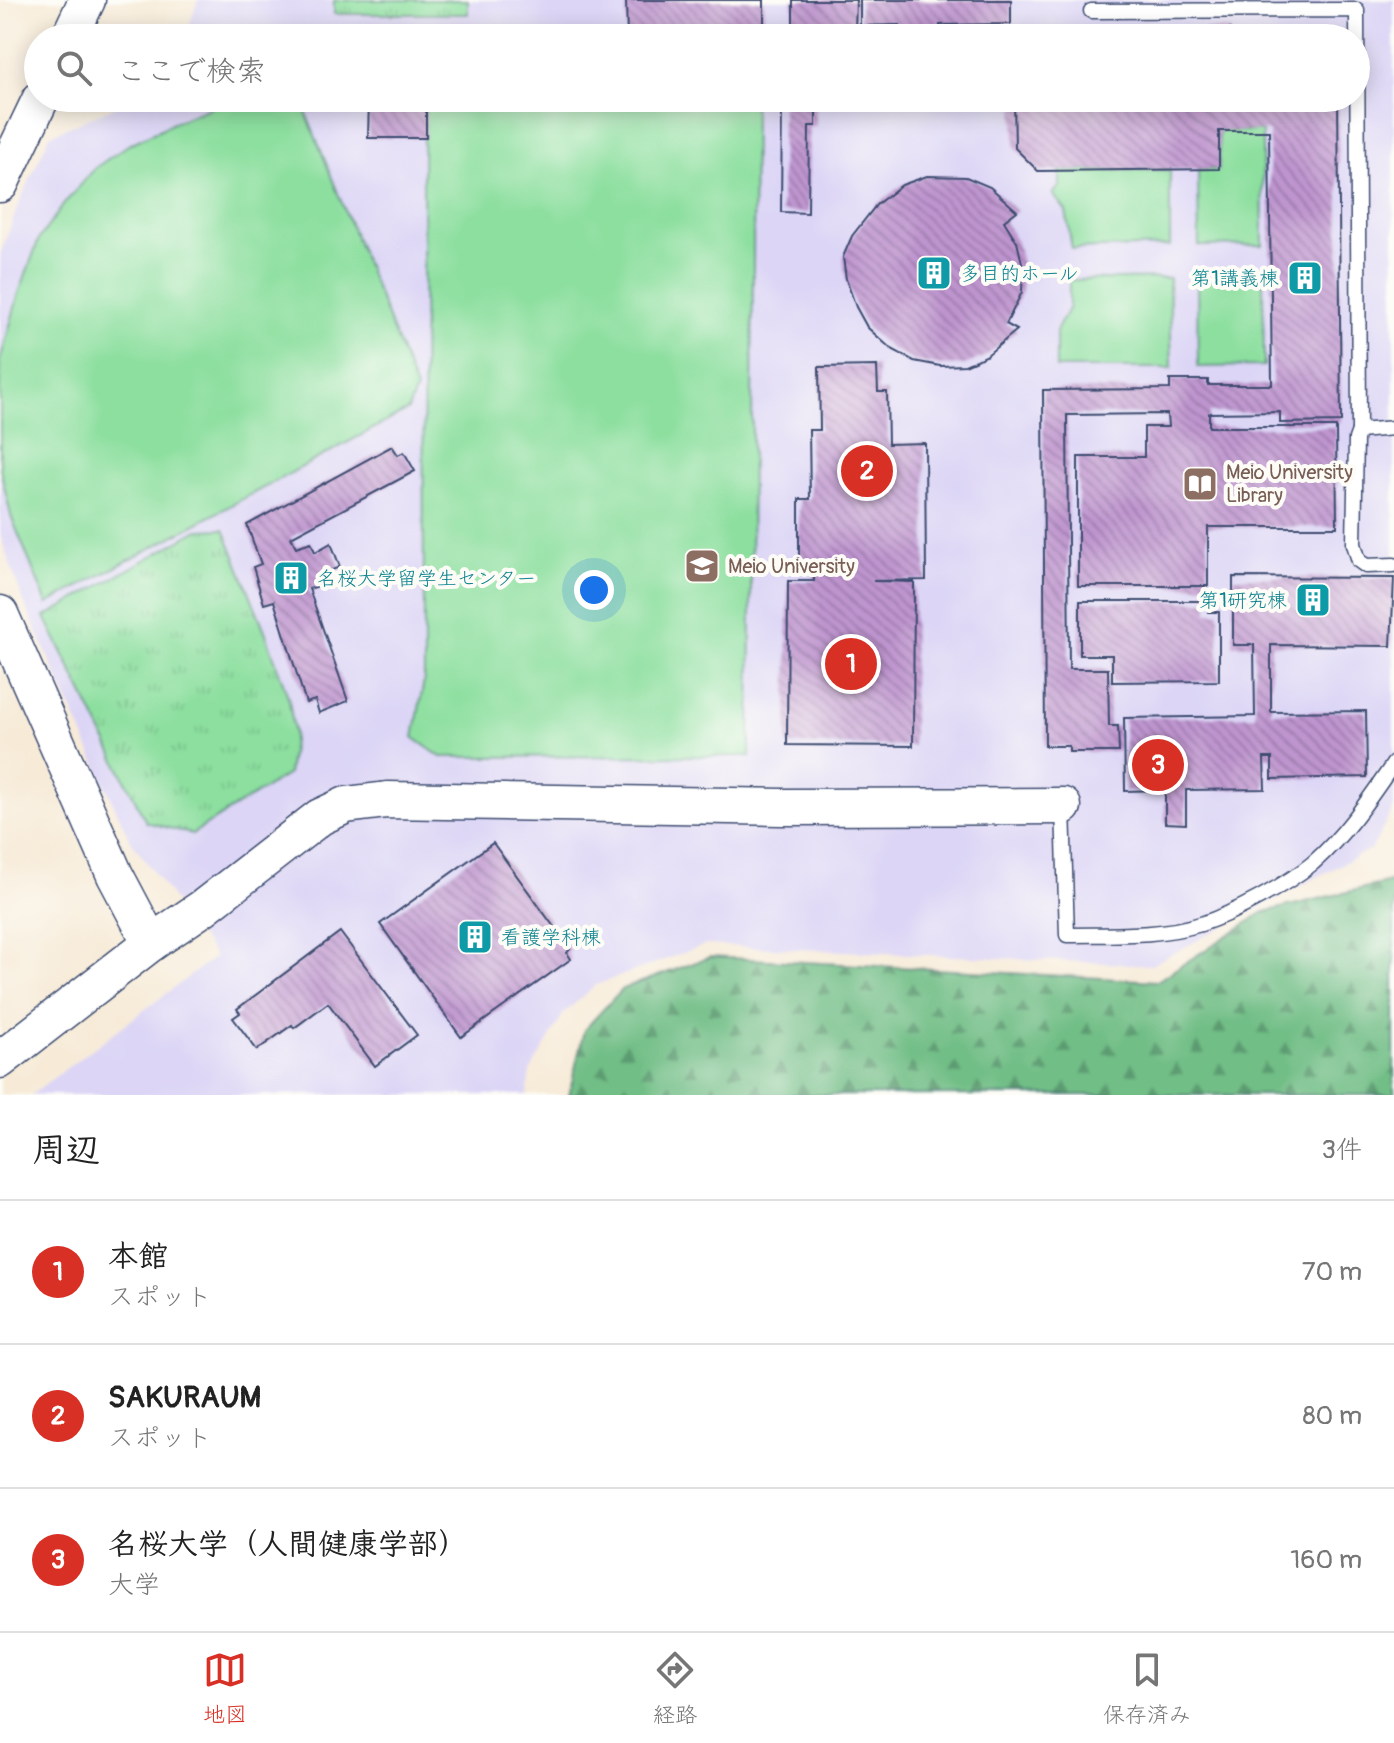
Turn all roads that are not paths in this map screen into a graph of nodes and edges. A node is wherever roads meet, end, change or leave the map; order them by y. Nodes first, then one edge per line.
1 (87, 0) edge
2 (1257, 0) edge
3 (1270, 10) junction
4 (1091, 11) dead end
5 (76, 24) edge
6 (1357, 24) edge
7 (34, 112) edge
8 (1357, 112) edge
9 (0, 184) edge
10 (1394, 428) edge
11 (1359, 431) junction
12 (1394, 565) edge
13 (0, 614) edge
14 (1394, 763) edge
15 (1063, 806) joint
16 (151, 943) junction
17 (0, 1060) edge

1 - 5 street
2 - 3 lane
3 - 4 lane
3 - 6 lane
7 - 9 street
8 - 11 lane
10 - 11 lane
11 - 12 lane
13 - 16 street
14 - 15 lane
15 - 16 street
16 - 17 street

